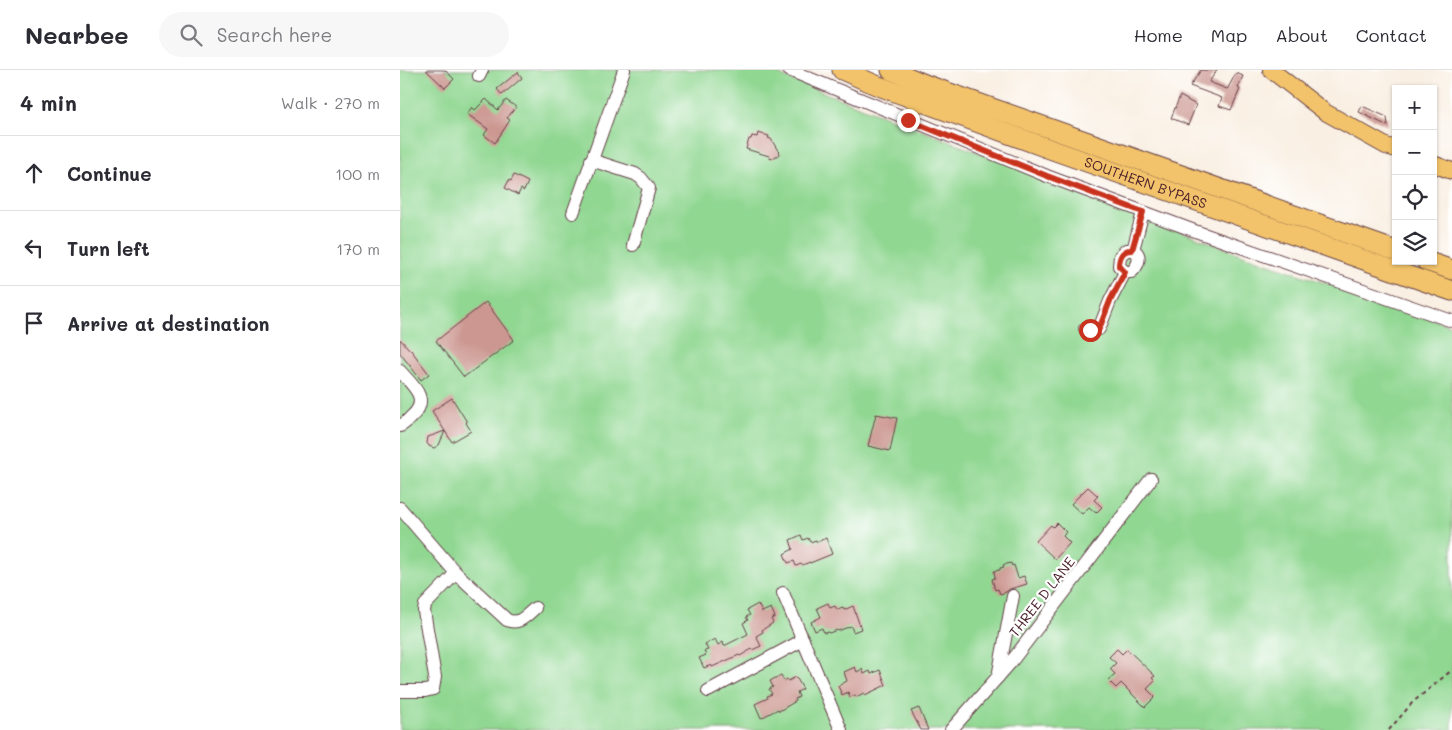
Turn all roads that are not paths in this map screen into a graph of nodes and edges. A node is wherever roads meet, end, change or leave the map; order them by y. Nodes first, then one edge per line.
1 (624, 70) edge
2 (789, 70) edge
3 (842, 70) edge
4 (891, 70) edge
5 (1271, 70) edge
6 (1392, 148) edge
7 (592, 160) junction
8 (1437, 165) edge
9 (1452, 171) edge
10 (1143, 212) junction
11 (573, 213) dead end
12 (633, 245) dead end
13 (1392, 250) edge
14 (1437, 265) edge
15 (1452, 270) edge
16 (1452, 291) edge
17 (1452, 321) edge
18 (1085, 329) dead end
19 (400, 371) edge
20 (400, 426) edge
21 (1151, 479) dead end
22 (400, 508) edge
23 (456, 572) junction
24 (783, 593) dead end
25 (1013, 596) dead end
26 (535, 608) dead end
27 (803, 640) junction
28 (998, 677) junction
29 (400, 691) edge
30 (708, 691) dead end
31 (841, 730) edge
32 (951, 730) edge

1 - 7 street
2 - 10 street
3 - 16 highway, SOUTHERN BYPASS
4 - 13 highway, SOUTHERN BYPASS
5 - 6 main road
7 - 11 street
7 - 12 street
8 - 9 main road
10 - 17 street
10 - 18 street
14 - 15 highway
19 - 20 street
21 - 28 street, THREE D LANE
22 - 23 street
23 - 26 street
23 - 29 street
24 - 27 street
25 - 28 street
27 - 30 street
27 - 31 street
28 - 32 street, THREE D LANE

